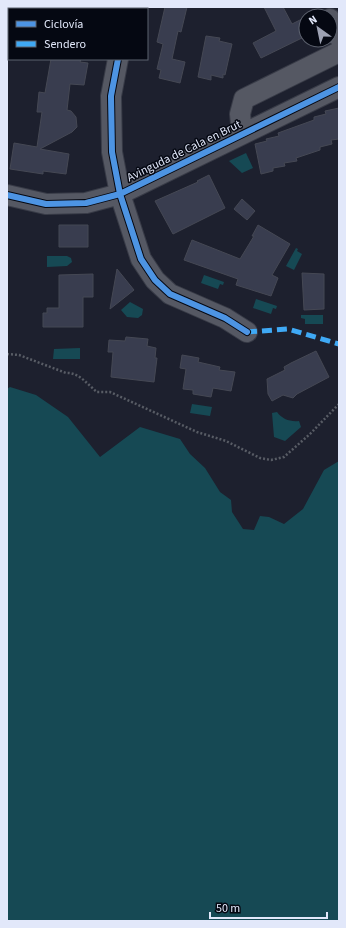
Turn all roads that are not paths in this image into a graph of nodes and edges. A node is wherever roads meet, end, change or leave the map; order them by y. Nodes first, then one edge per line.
1 (339, 52) edge
2 (118, 60) edge
3 (339, 87) edge
4 (242, 134) junction
5 (7, 194) edge
6 (120, 194) junction
7 (247, 332) dead end

1 - 4 street
2 - 6 street
3 - 4 street, Avinguda de Cala en Brut
4 - 6 street, Avinguda de Cala en Brut
5 - 6 street, Avinguda de Cala en Brut
6 - 7 street

